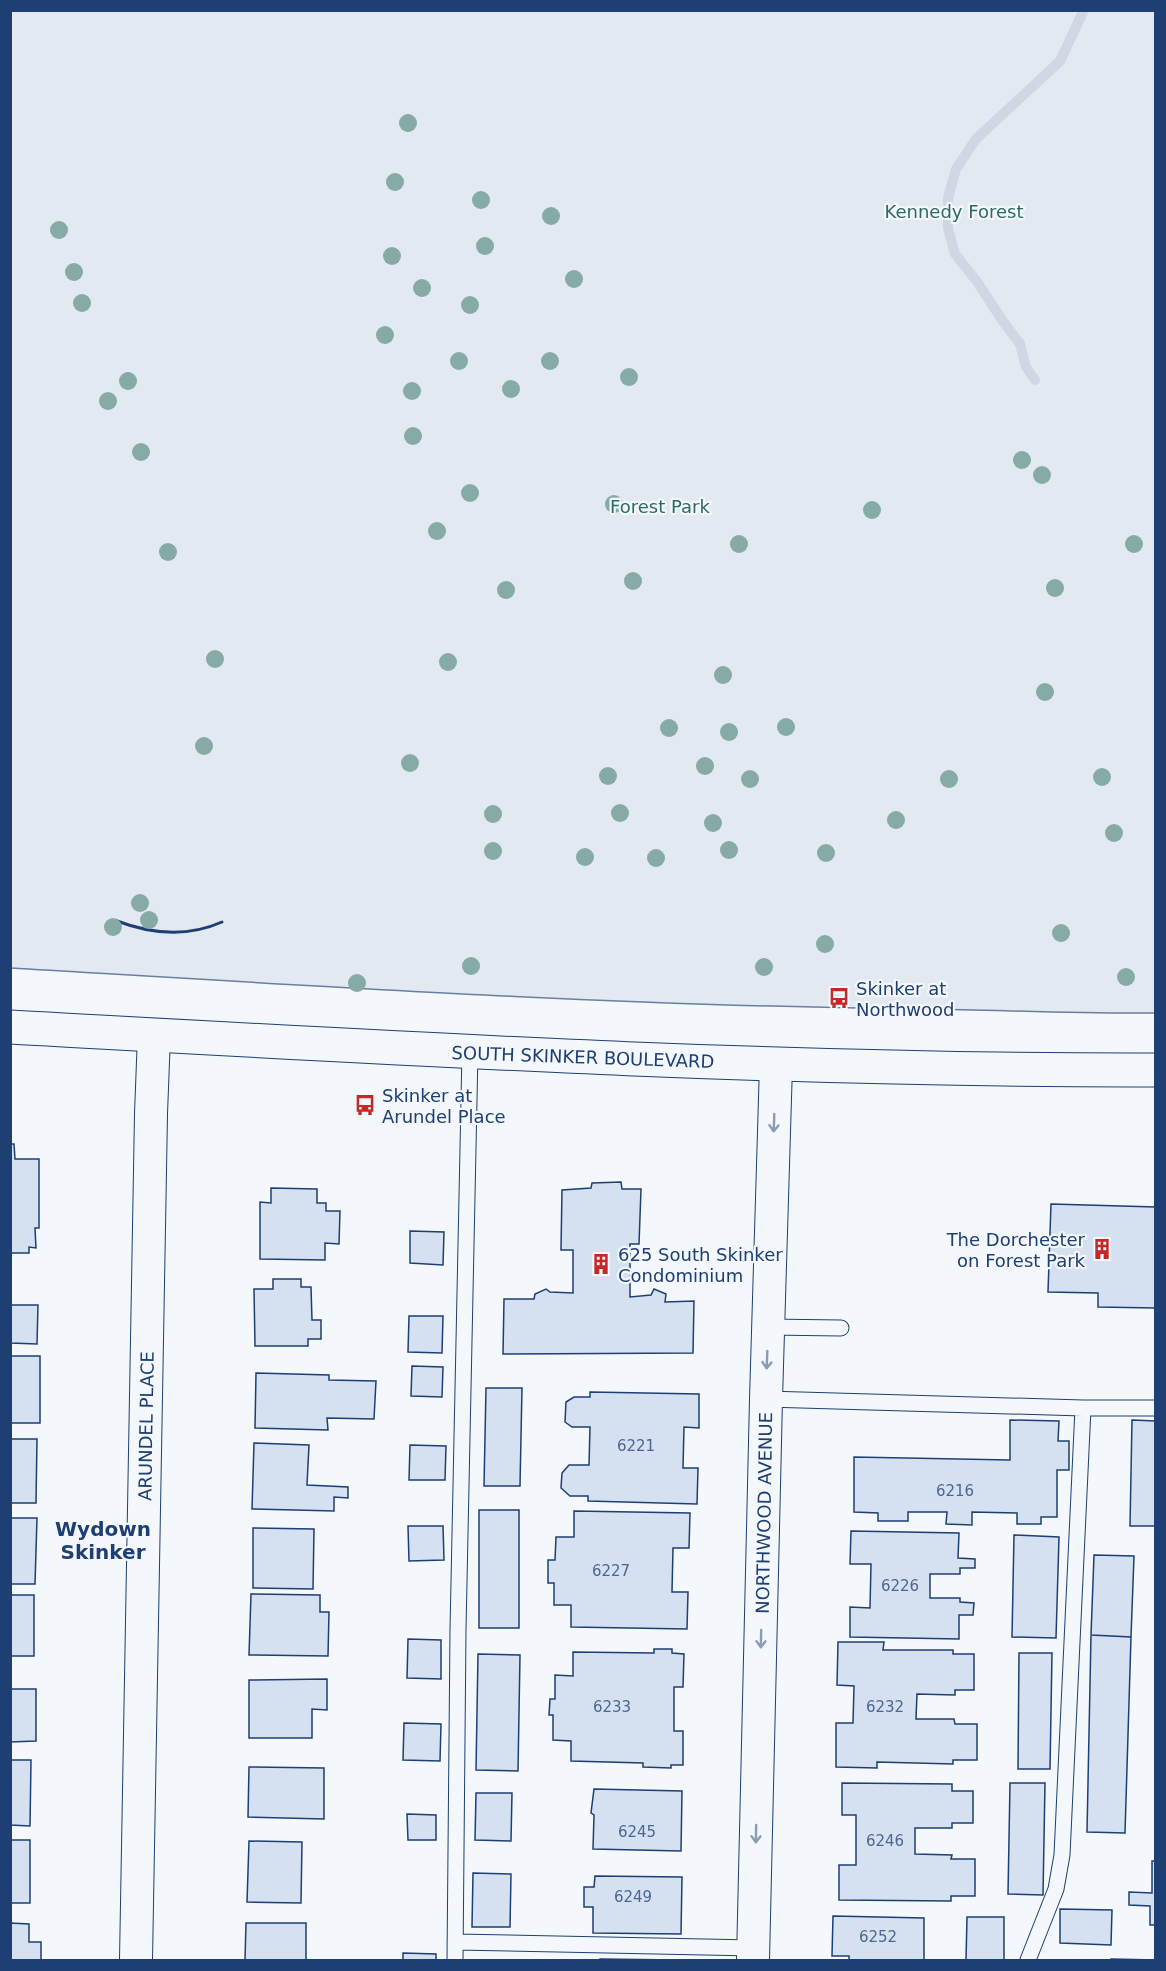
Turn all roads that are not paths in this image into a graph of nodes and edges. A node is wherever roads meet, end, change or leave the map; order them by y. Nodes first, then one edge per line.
1 (10, 1027) edge
2 (154, 1035) junction
3 (470, 1052) junction
4 (776, 1065) junction
5 (1155, 1070) edge
6 (768, 1327) junction
7 (841, 1328) dead end
8 (766, 1399) junction
9 (1083, 1408) junction
10 (1155, 1408) edge
11 (455, 1942) junction
12 (754, 1954) edge
13 (136, 1960) edge
14 (455, 1960) edge
15 (1028, 1960) edge

1 - 2 main road, SOUTH SKINKER BOULEVARD
2 - 3 main road, SOUTH SKINKER BOULEVARD
2 - 13 street, ARUNDEL PLACE
3 - 4 main road, SOUTH SKINKER BOULEVARD
3 - 11 lane
4 - 5 main road, SOUTH SKINKER BOULEVARD
4 -> 6 street, NORTHWOOD AVENUE
6 - 7 lane
6 -> 8 street, NORTHWOOD AVENUE
8 - 9 lane
8 -> 12 street, NORTHWOOD AVENUE
9 - 10 lane
9 - 15 lane
11 - 12 lane
11 - 14 lane

